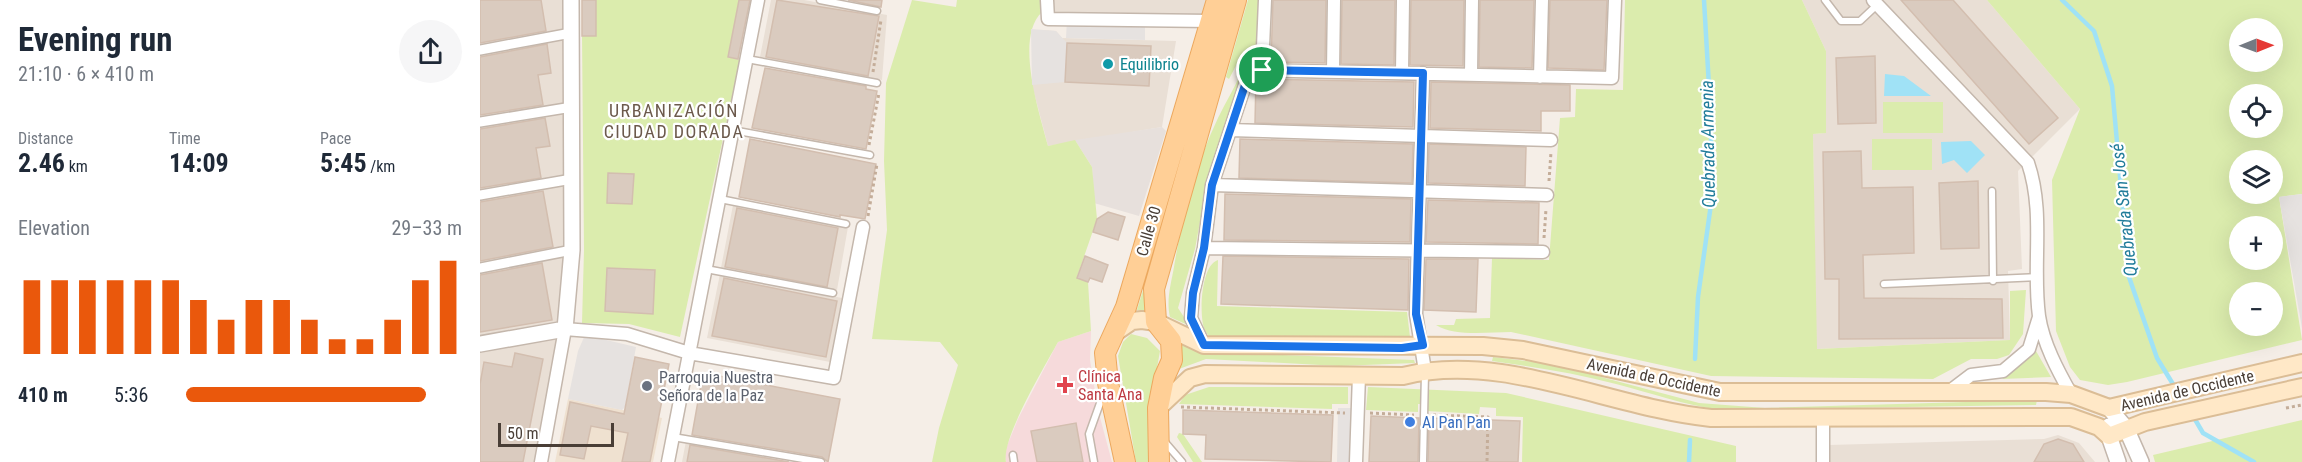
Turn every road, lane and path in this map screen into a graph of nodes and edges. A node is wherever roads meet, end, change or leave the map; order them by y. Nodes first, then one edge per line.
1 (571, 0) edge
2 (758, 0) edge
3 (820, 0) edge
4 (1047, 0) edge
5 (1217, 0) edge
6 (1236, 0) edge
7 (1265, 0) edge
8 (1334, 0) edge
9 (1403, 0) edge
10 (1472, 0) edge
11 (1542, 0) edge
12 (1615, 0) edge
13 (1825, 0) edge
14 (1875, 2) edge
15 (877, 11) joint
16 (1211, 21) junction
17 (571, 33) junction
18 (480, 50) edge
19 (747, 59) junction
20 (1256, 70) junction
21 (1333, 71) junction
22 (1402, 72) junction
23 (1423, 73) junction
24 (1470, 74) junction
25 (1540, 77) junction
26 (877, 83) junction
27 (572, 107) junction
28 (480, 122) edge
29 (732, 130) junction
30 (1230, 130) junction
31 (1421, 136) junction
32 (1551, 140) dead end
33 (870, 155) junction
34 (572, 179) junction
35 (1212, 185) junction
36 (1992, 190) dead end
37 (1420, 192) junction
38 (480, 195) edge
39 (1548, 195) dead end
40 (720, 199) junction
41 (846, 224) dead end
42 (863, 227) joint
43 (1204, 248) junction
44 (1418, 249) junction
45 (572, 250) junction
46 (1543, 252) dead end
47 (480, 268) edge
48 (706, 269) junction
49 (2038, 277) junction
50 (1993, 280) junction
51 (1884, 284) dead end
52 (833, 293) dead end
53 (2039, 317) junction
54 (1156, 322) junction
55 (565, 329) junction
56 (1116, 332) junction
57 (480, 344) edge
58 (1204, 345) junction
59 (1423, 345) junction
60 (689, 353) junction
61 (2294, 365) edge
62 (1425, 371) junction
63 (1359, 375) junction
64 (1108, 383) junction
65 (2298, 388) edge
66 (1946, 394) junction
67 (2071, 394) junction
68 (2302, 405) edge
69 (2294, 407) dead end
70 (1158, 408) junction
71 (2109, 408) junction
72 (1357, 413) junction
73 (1424, 415) junction
74 (1823, 419) junction
75 (2126, 428) junction
76 (1158, 435) junction
77 (673, 436) junction
78 (2109, 436) junction
79 (541, 462) edge
80 (668, 462) edge
81 (821, 462) edge
82 (1094, 462) edge
83 (1125, 462) edge
84 (1159, 462) edge
85 (1182, 462) edge
86 (1356, 462) edge
87 (1423, 462) edge
88 (1487, 462) edge
89 (1823, 462) edge
90 (2118, 462) edge
91 (2141, 462) edge

1 - 17 street
2 - 19 street
3 - 15 lane
4 - 16 street
5 - 16 main road, Calle 30
6 - 54 main road, Calle 30
7 - 20 street
8 - 21 street
9 - 22 street
10 - 24 street
11 - 25 street
12 - 25 street
13 - 14 lane
14 - 49 street
15 - 26 path
16 - 56 main road, Calle 30
17 - 18 street
17 - 27 street
19 - 26 lane
19 - 29 street
20 - 21 street
20 - 30 street
21 - 22 street
22 - 23 street
23 - 24 street
23 - 31 street
24 - 25 street
26 - 33 path
27 - 28 street
27 - 34 street
29 - 33 lane
29 - 40 street
30 - 31 street
30 - 35 street
31 - 32 street
31 - 37 street
33 - 42 path
34 - 38 street
34 - 45 street
35 - 37 street
35 - 43 street
36 - 50 lane
37 - 39 street
37 - 44 street
40 - 41 lane
40 - 48 street
42 - 60 street
43 - 44 street
43 - 58 street
44 - 46 street
44 - 59 street
45 - 47 street
45 - 55 street
48 - 52 lane
48 - 60 street
49 - 50 lane
49 - 53 street
50 - 51 lane
53 - 66 street
53 - 67 street
54 - 56 main road
54 - 58 main road, Avenida de Occidente
54 - 70 main road, Calle 30
55 - 57 street
55 - 60 street
55 - 79 street
56 - 64 main road, Calle 30
58 - 59 main road, Avenida de Occidente
59 - 62 street
59 - 66 main road, Avenida de Occidente
60 - 77 street
61 - 71 main road, Avenida de Occidente
62 - 63 main road, Avenida de Occidente
62 - 73 lane
62 - 74 main road, Avenida de Occidente
63 - 70 main road, Avenida de Occidente
63 - 72 street
64 - 82 lane
64 - 83 main road, Calle 30
65 - 75 main road, Avenida de Occidente
66 - 67 main road, Avenida de Occidente
67 - 71 main road, Avenida de Occidente
68 - 69 path
70 - 72 path
70 - 76 main road, Calle 30
71 - 75 street
71 - 78 street
72 - 73 path
72 - 86 street
73 - 87 lane
73 - 88 path
74 - 78 main road, Avenida de Occidente
74 - 89 street
75 - 78 main road, Avenida de Occidente
75 - 91 street
76 - 84 main road, Calle 30
76 - 85 lane
77 - 80 street
77 - 81 lane
78 - 90 street

